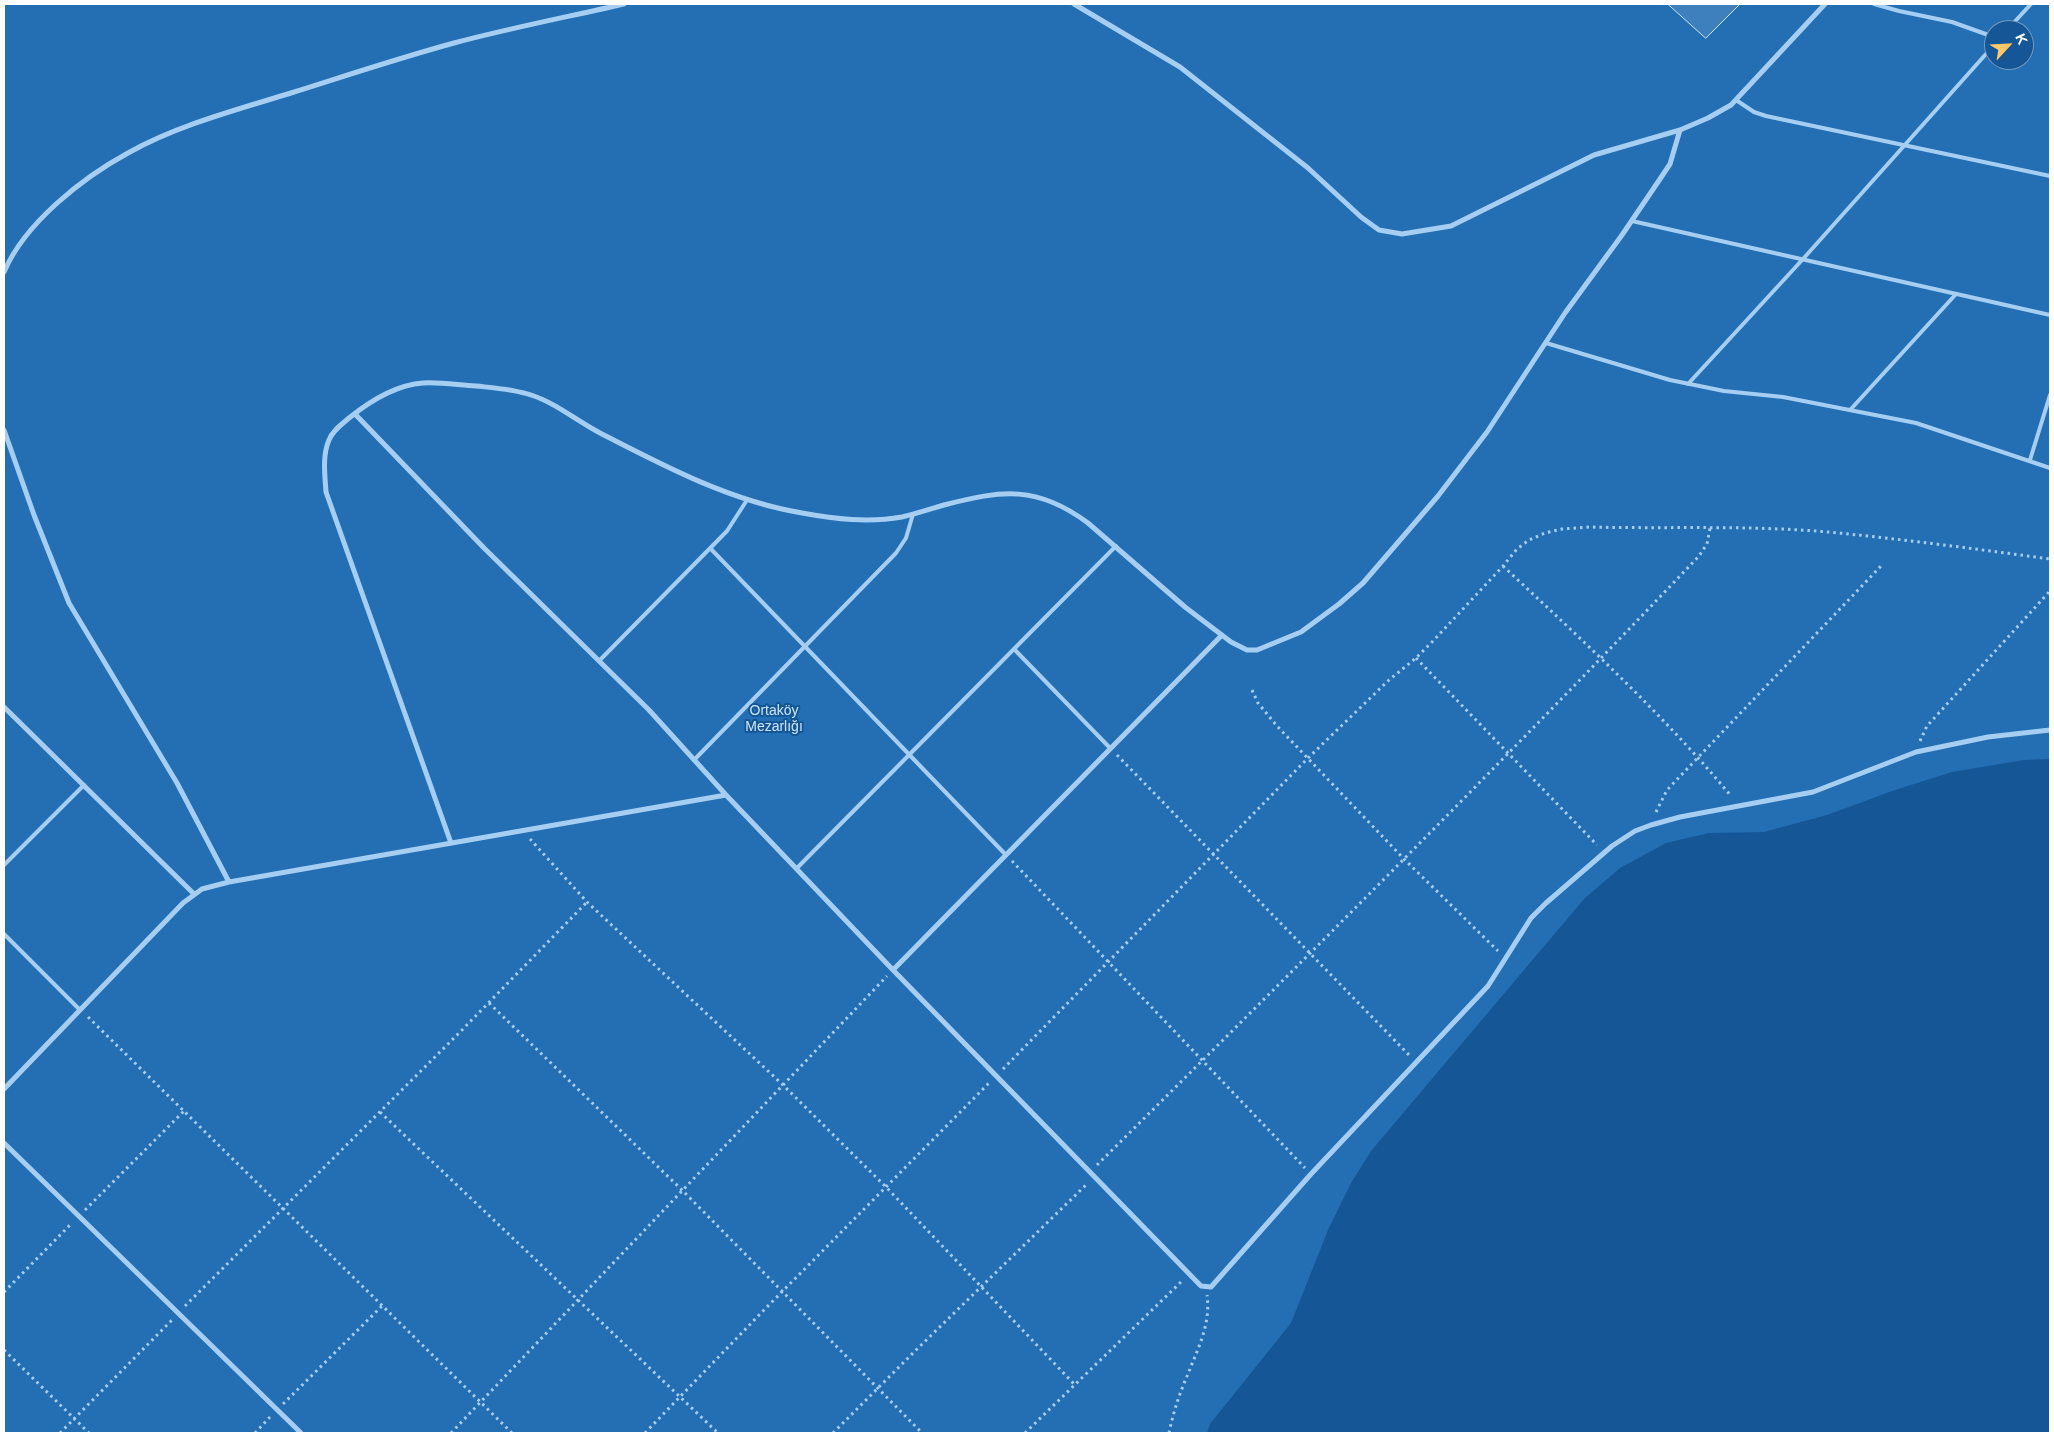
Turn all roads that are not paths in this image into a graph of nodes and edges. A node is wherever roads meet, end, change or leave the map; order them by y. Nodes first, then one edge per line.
1 (624, 4) edge
2 (1074, 4) edge
3 (1825, 4) edge
4 (1874, 4) edge
5 (2031, 4) edge
6 (2016, 20) edge
7 (1984, 33) edge
8 (1984, 56) edge
9 (1736, 100) junction
10 (1680, 130) junction
11 (1905, 145) junction
12 (2050, 176) edge
13 (1632, 221) junction
14 (1803, 259) junction
15 (4, 272) edge
16 (1956, 294) junction
17 (2050, 315) edge
18 (1546, 342) junction
19 (1688, 384) junction
20 (2050, 395) edge
21 (1851, 409) junction
22 (355, 414) junction
23 (4, 430) edge
24 (2030, 460) junction
25 (2050, 468) edge
26 (747, 500) junction
27 (913, 514) junction
28 (1116, 546) junction
29 (710, 548) junction
30 (1222, 635) junction
31 (806, 646) junction
32 (1014, 649) junction
33 (599, 661) junction
34 (4, 707) edge
35 (2050, 730) edge
36 (1110, 748) junction
37 (910, 754) junction
38 (695, 759) junction
39 (84, 785) junction
40 (726, 794) junction
41 (451, 843) junction
42 (1006, 855) junction
43 (4, 865) edge
44 (797, 868) junction
45 (229, 882) junction
46 (194, 894) junction
47 (4, 934) edge
48 (893, 970) junction
49 (80, 1010) junction
50 (4, 1089) edge
51 (4, 1143) edge
52 (301, 1433) edge

1 - 15 street
2 - 10 street
3 - 9 street
4 - 7 lane
5 - 6 lane
8 - 11 lane
9 - 10 street
9 - 11 lane
10 - 13 street
11 - 12 lane
11 - 14 lane
13 - 14 lane
13 - 18 street
14 - 16 lane
14 - 19 lane
16 - 17 lane
16 - 21 lane
18 - 19 lane
18 - 30 street
19 - 21 lane
20 - 24 lane
21 - 24 lane
22 - 26 street
22 - 33 street
22 - 41 street
23 - 45 street
24 - 25 lane
26 - 27 street
26 - 29 lane
27 - 28 street
27 - 31 lane
28 - 30 street
28 - 32 lane
29 - 31 lane
29 - 33 lane
30 - 36 street
31 - 37 lane
31 - 38 lane
32 - 36 lane
32 - 37 lane
33 - 38 street
34 - 39 street
35 - 48 street
36 - 42 street
37 - 42 lane
37 - 44 lane
38 - 40 street
39 - 43 lane
39 - 46 street
40 - 41 street
40 - 44 street
41 - 45 street
42 - 48 street
44 - 48 street
45 - 46 street
46 - 49 street
47 - 49 lane
49 - 50 street
51 - 52 street

